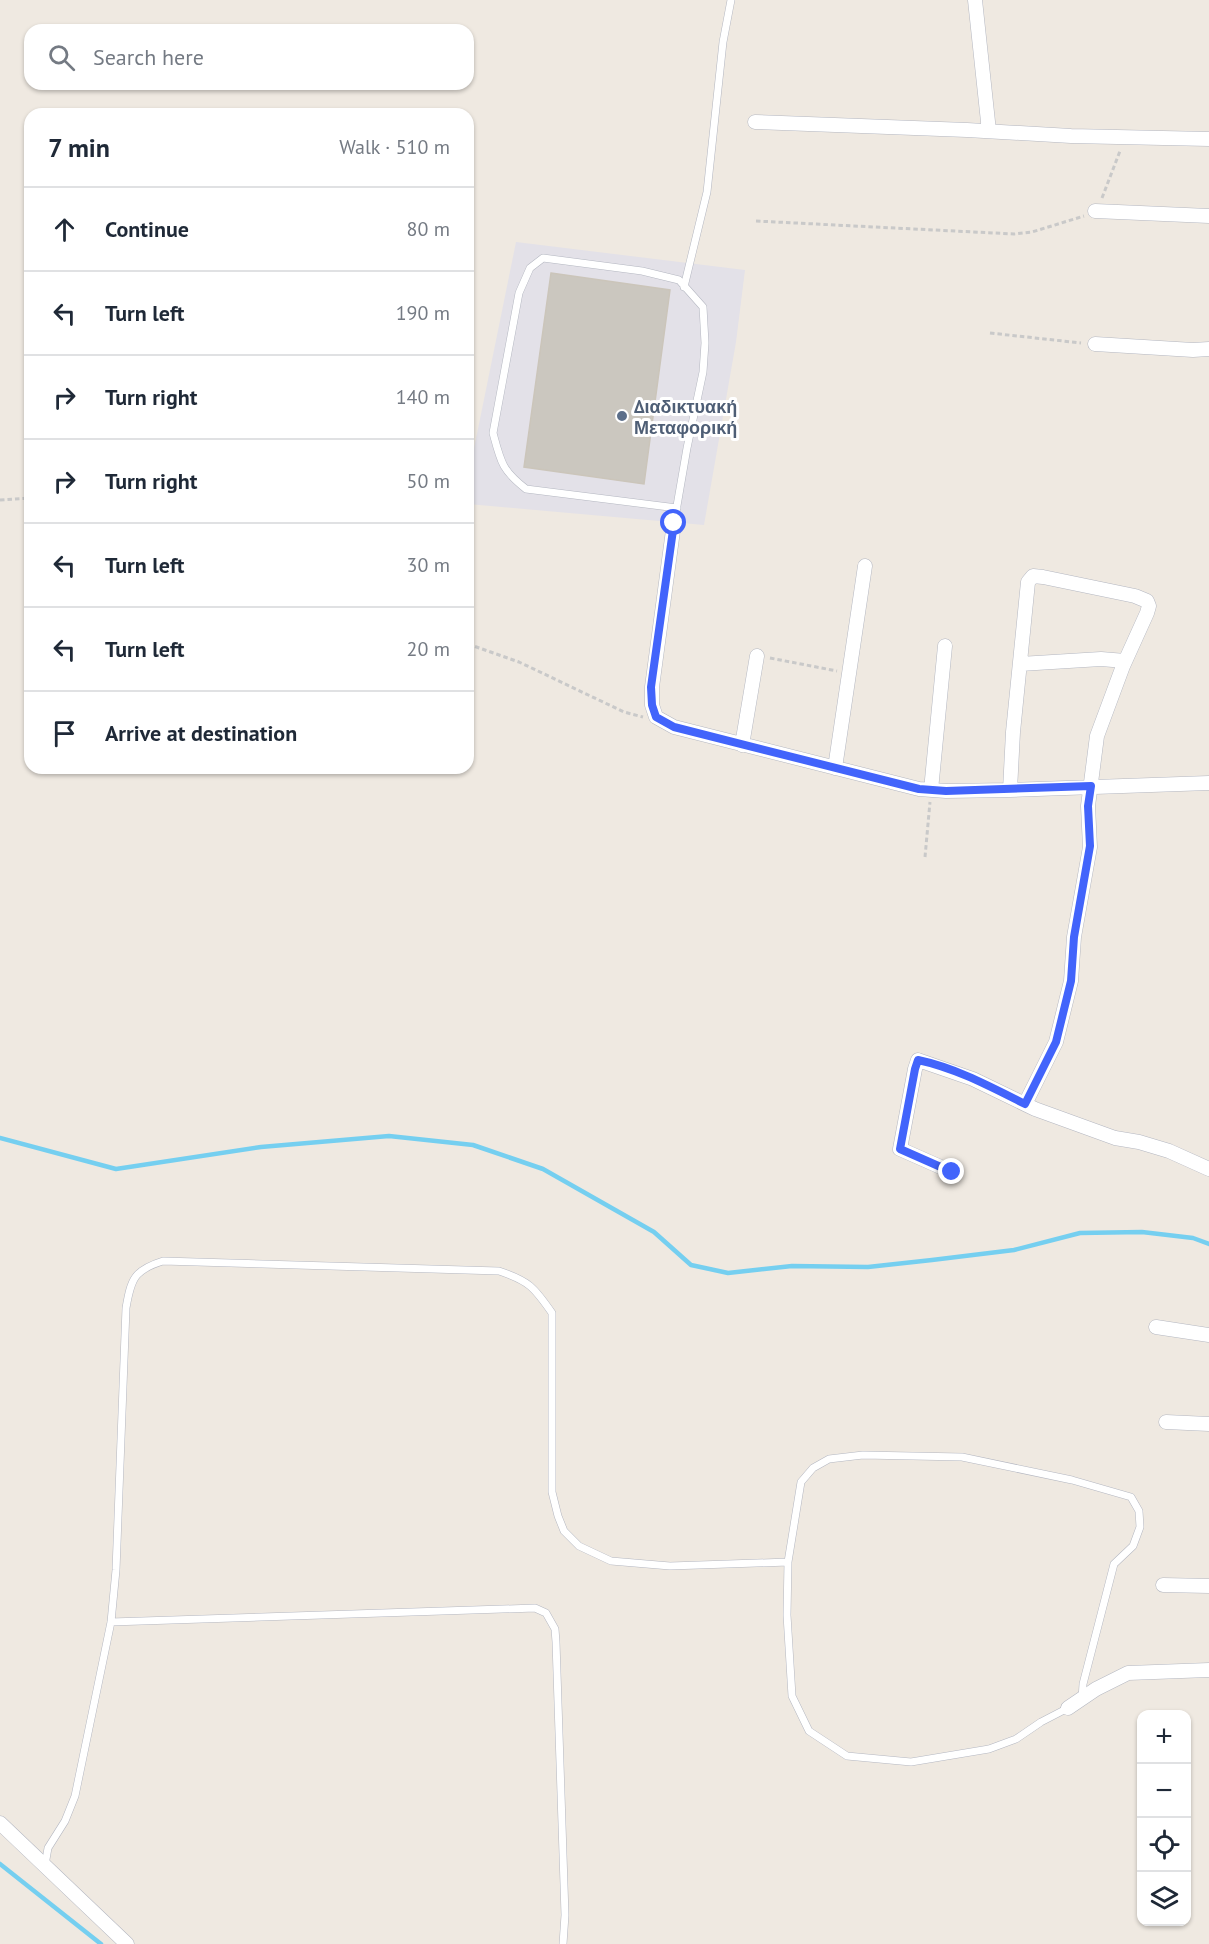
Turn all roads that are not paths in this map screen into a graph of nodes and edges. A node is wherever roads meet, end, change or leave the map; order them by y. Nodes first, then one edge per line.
1 (731, 0) edge
2 (975, 0) edge
3 (755, 122) dead end
4 (989, 131) junction
5 (1209, 139) edge
6 (1095, 211) road end
7 (1209, 216) edge
8 (684, 286) junction
9 (1095, 344) road end
10 (1209, 349) edge
11 (676, 507) junction
12 (674, 523) joint
13 (865, 566) dead end
14 (945, 645) dead end
15 (756, 656) road end
16 (1125, 661) junction
17 (1020, 664) junction
18 (742, 745) junction
19 (1093, 759) junction
20 (835, 768) junction
21 (1209, 783) edge
22 (1115, 785) junction
23 (1091, 786) junction
24 (931, 790) junction
25 (1010, 790) junction
26 (1025, 1104) junction
27 (1209, 1169) edge
28 (952, 1172) dead end
29 (1156, 1327) dead end
30 (1209, 1335) edge
31 (1166, 1422) dead end
32 (1209, 1424) edge
33 (788, 1562) junction
34 (1163, 1585) dead end
35 (1209, 1586) edge
36 (111, 1622) junction
37 (1209, 1670) edge
38 (1082, 1699) junction
39 (1068, 1708) joint
40 (0, 1823) edge
41 (45, 1865) junction
42 (128, 1944) edge
43 (563, 1944) edge

1 - 8 lane
2 - 4 street
3 - 4 street
4 - 5 street
6 - 7 street
8 - 11 lane
8 - 11 lane
9 - 10 street
11 - 12 lane
12 - 18 street
13 - 20 street
14 - 24 street
15 - 18 street
16 - 17 street
16 - 17 street
16 - 19 street
17 - 25 street
18 - 20 street
19 - 22 street
19 - 23 street
20 - 24 street
21 - 22 street
22 - 23 street
23 - 25 street
23 - 26 street
24 - 25 street
26 - 27 street
26 - 28 street
29 - 30 street
31 - 32 street
33 - 36 lane
33 - 38 lane
33 - 39 lane
34 - 35 street
36 - 41 lane
36 - 43 lane
37 - 38 street
38 - 39 street
40 - 41 street
41 - 42 street

